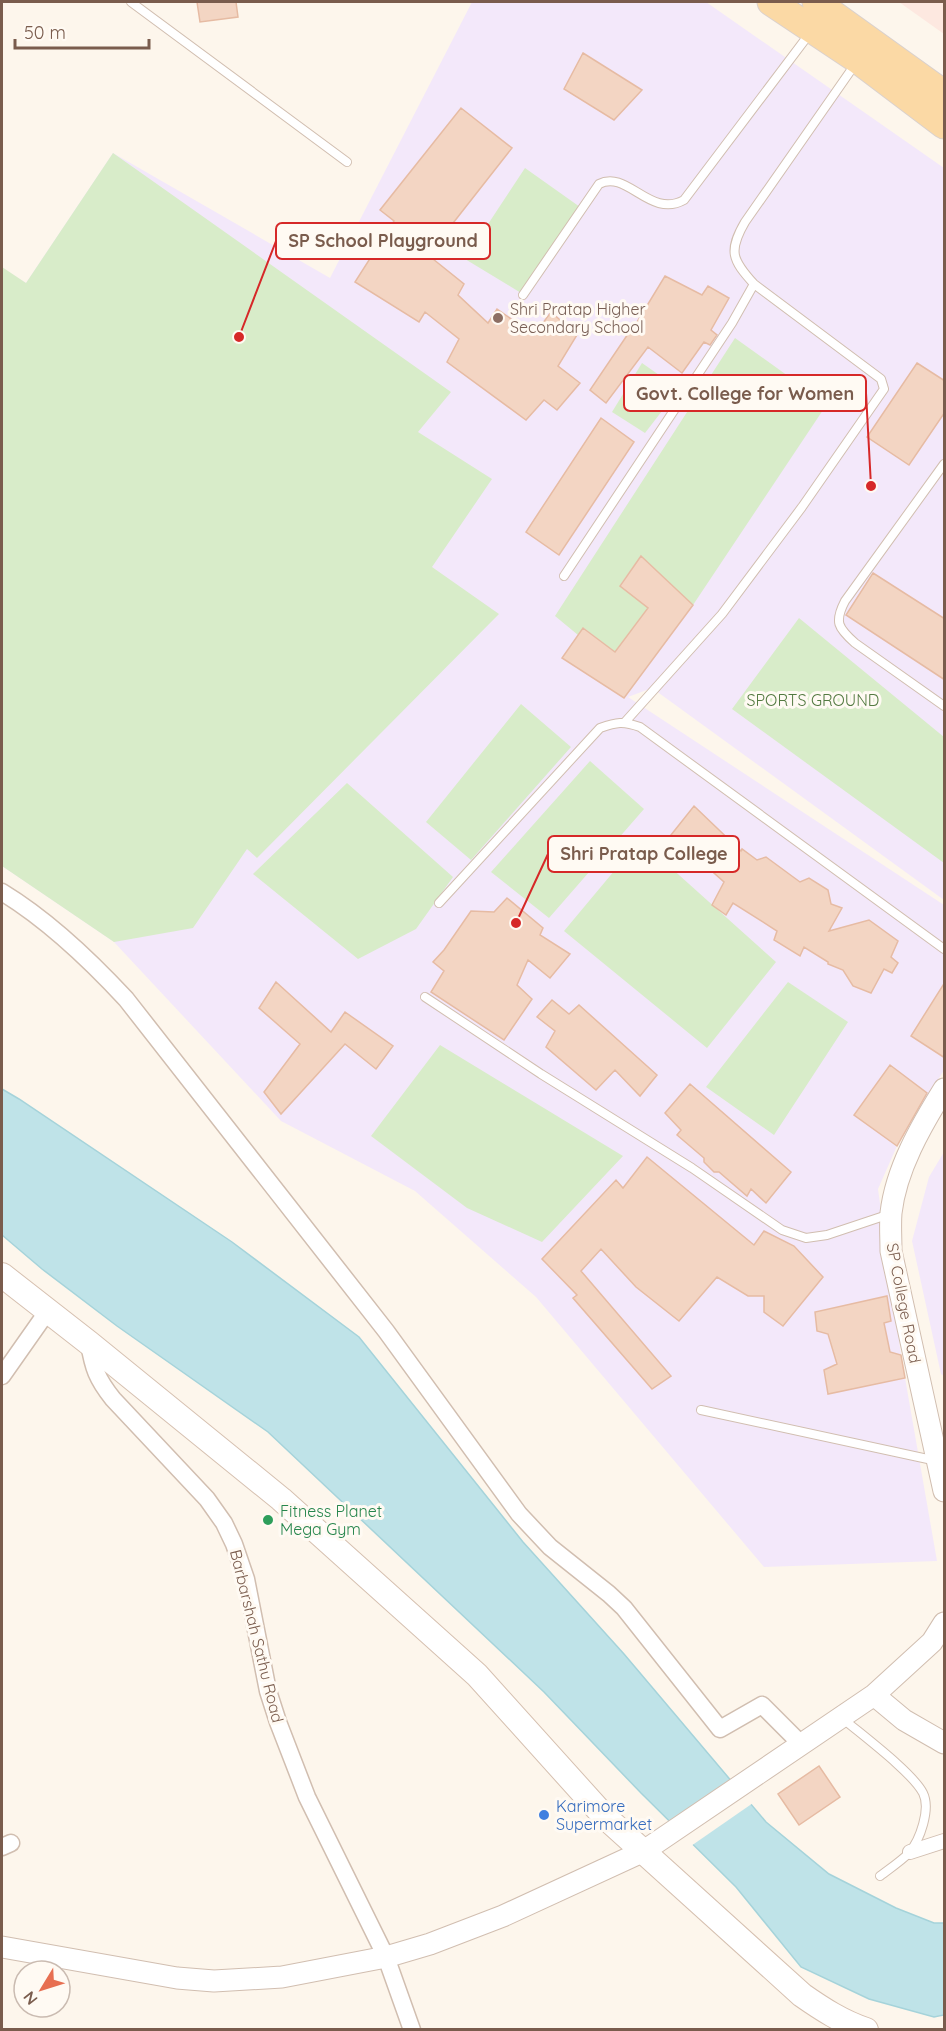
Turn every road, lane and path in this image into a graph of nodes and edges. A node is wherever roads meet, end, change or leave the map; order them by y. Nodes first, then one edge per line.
1 (131, 2) edge
2 (771, 2) edge
3 (816, 2) edge
4 (812, 30) junction
5 (858, 60) junction
6 (945, 94) edge
7 (945, 125) edge
8 (347, 162) dead end
9 (754, 284) junction
10 (523, 295) dead end
11 (945, 464) edge
12 (564, 576) dead end
13 (945, 706) edge
14 (625, 722) junction
15 (2, 892) edge
16 (440, 903) dead end
17 (945, 949) edge
18 (425, 997) dead end
19 (945, 1089) edge
20 (891, 1214) junction
21 (2, 1275) edge
22 (47, 1312) junction
23 (89, 1343) junction
24 (2, 1376) edge
25 (701, 1410) dead end
26 (937, 1461) junction
27 (945, 1491) edge
28 (945, 1623) edge
29 (874, 1695) junction
30 (842, 1718) junction
31 (945, 1743) edge
32 (801, 1744) junction
33 (945, 1841) edge
34 (653, 1845) junction
35 (910, 1852) junction
36 (880, 1876) dead end
37 (2, 1947) edge
38 (386, 1957) junction
39 (412, 2030) edge
40 (866, 2030) edge

1 - 8 lane
2 - 4 main road
3 - 6 main road
4 - 5 main road
4 - 10 lane
5 - 7 main road
5 - 9 lane
9 - 12 lane
9 - 14 lane
11 - 13 lane
14 - 16 lane
14 - 17 lane
15 - 32 street
18 - 20 lane
19 - 20 street, SP College Road
20 - 26 street, SP College Road
21 - 22 main road
22 - 23 main road
22 - 24 street
23 - 34 main road
23 - 38 street, Barbarshah Sathu Road
25 - 26 lane
26 - 27 street, SP College Road
28 - 29 street
29 - 30 street
29 - 31 street
30 - 32 street
30 - 35 lane
32 - 34 street
33 - 35 street
34 - 38 street
34 - 40 main road
35 - 36 lane
37 - 38 street
38 - 39 street, Barbarshah Sathu Road

